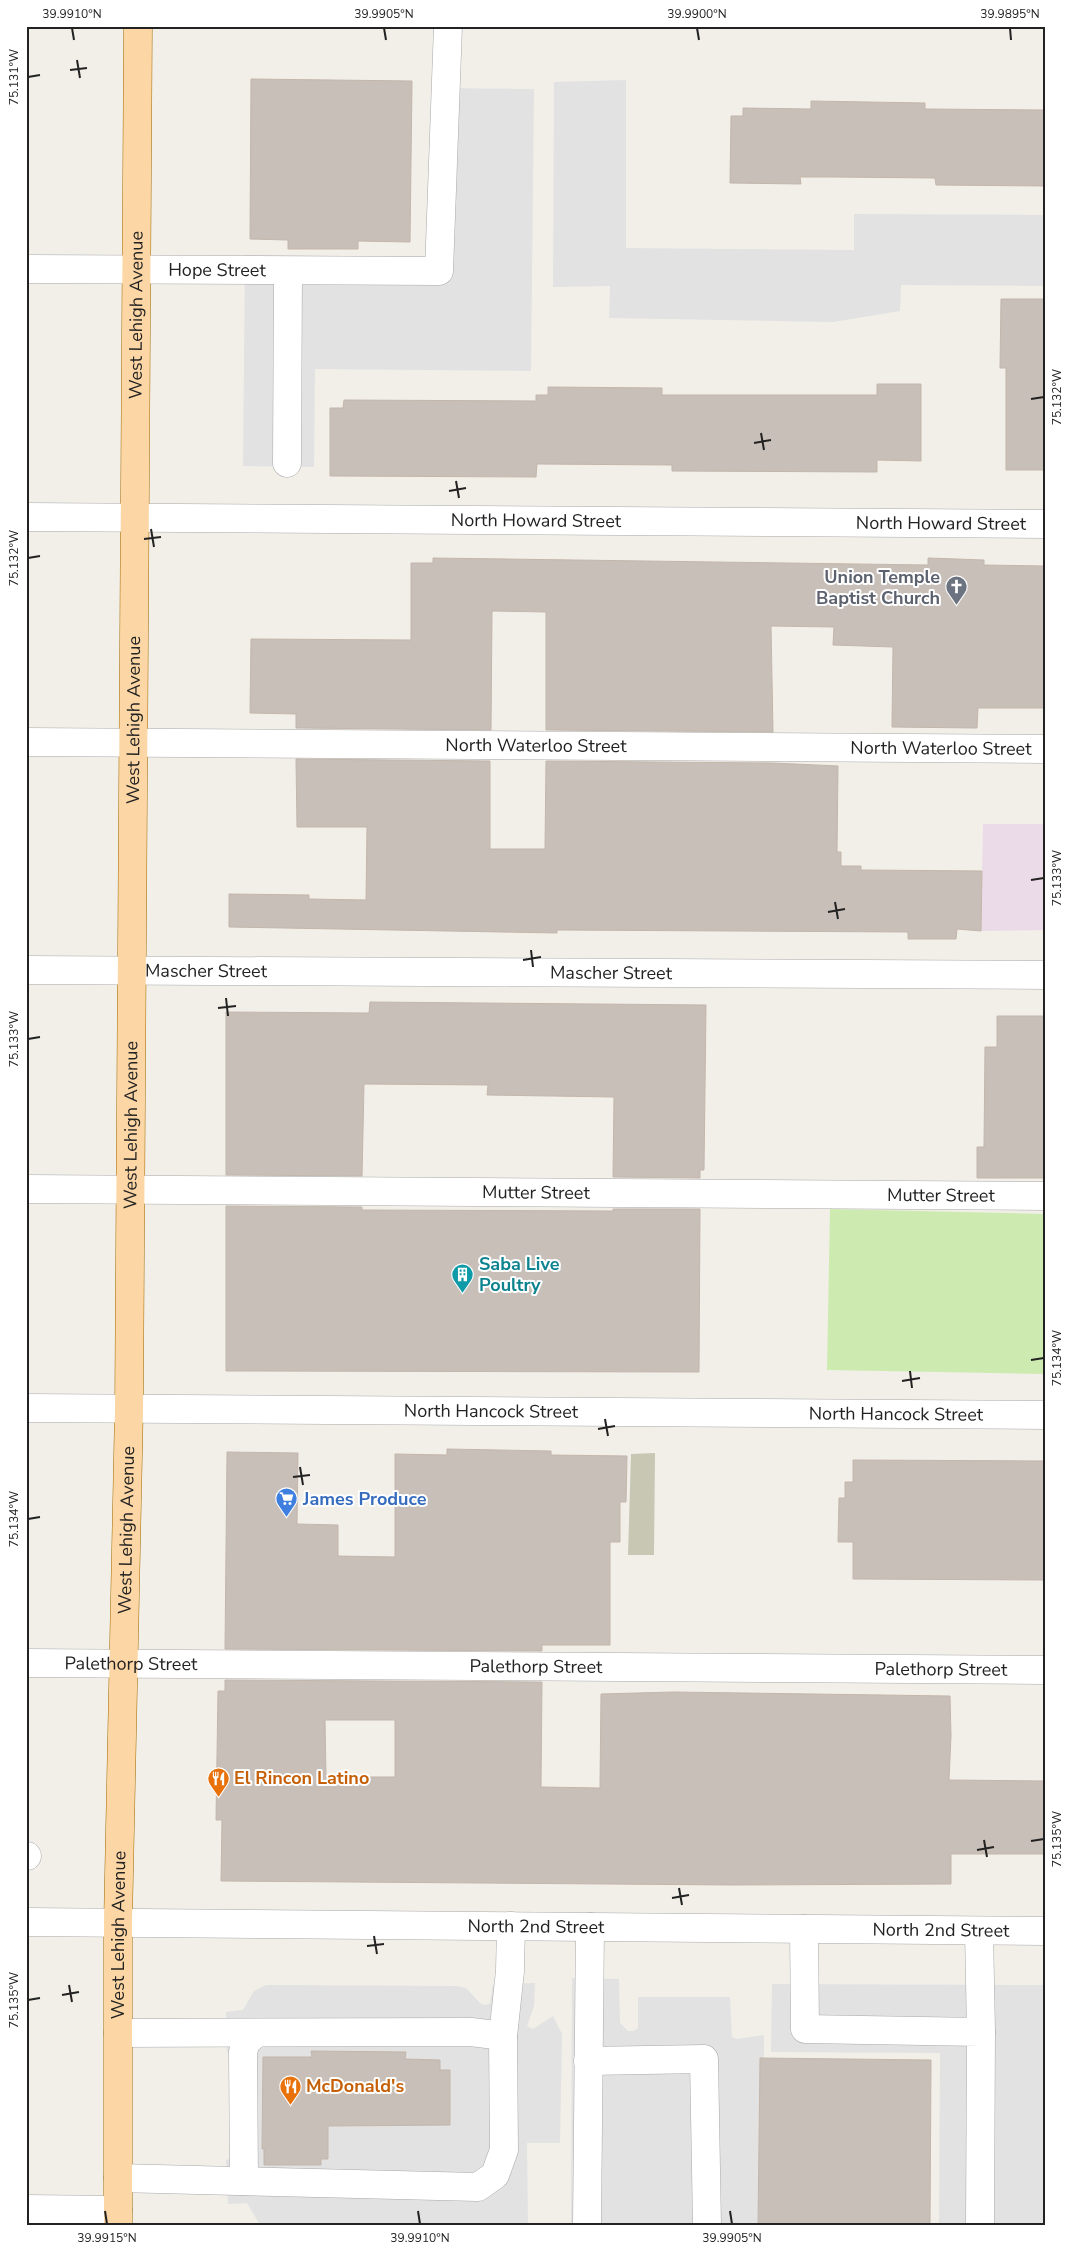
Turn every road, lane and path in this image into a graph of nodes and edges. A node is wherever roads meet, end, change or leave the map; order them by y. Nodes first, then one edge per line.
1 (138, 26) edge
2 (448, 26) edge
3 (26, 269) edge
4 (135, 270) junction
5 (288, 271) junction
6 (287, 463) dead end
7 (26, 518) edge
8 (136, 518) junction
9 (1045, 524) edge
10 (133, 741) junction
11 (26, 742) edge
12 (1045, 749) edge
13 (26, 970) edge
14 (131, 971) junction
15 (1045, 975) edge
16 (26, 1189) edge
17 (130, 1190) junction
18 (1045, 1196) edge
19 (26, 1408) edge
20 (129, 1408) junction
21 (1045, 1415) edge
22 (26, 1663) edge
23 (125, 1664) junction
24 (1045, 1670) edge
25 (26, 1922) edge
26 (118, 1922) junction
27 (511, 1926) junction
28 (590, 1927) junction
29 (804, 1929) junction
30 (979, 1931) junction
31 (1045, 1931) edge
32 (981, 2032) junction
33 (118, 2033) junction
34 (256, 2033) junction
35 (503, 2036) junction
36 (588, 2061) junction
37 (118, 2178) junction
38 (244, 2181) junction
39 (26, 2209) edge
40 (118, 2217) edge
41 (587, 2225) edge
42 (706, 2225) edge
43 (980, 2225) edge

1 - 4 main road, West Lehigh Avenue
2 - 5 street, Hope Street
3 - 4 street, Hope Street
4 - 5 street, Hope Street
4 - 8 main road, West Lehigh Avenue
5 - 6 street
7 - 8 street, North Howard Street
8 - 9 street, North Howard Street
8 - 10 main road, West Lehigh Avenue
10 - 11 street, North Waterloo Street
10 - 12 street, North Waterloo Street
10 - 14 main road, West Lehigh Avenue
13 - 14 street, Mascher Street
14 - 15 street, Mascher Street
14 - 17 main road, West Lehigh Avenue
16 - 17 street, Mutter Street
17 - 18 street, Mutter Street
17 - 20 main road, West Lehigh Avenue
19 - 20 street, North Hancock Street
20 - 21 street, North Hancock Street
20 - 23 main road, West Lehigh Avenue
22 - 23 street, Palethorp Street
23 - 24 street, Palethorp Street
23 - 26 main road, West Lehigh Avenue
25 - 26 street, North 2nd Street
26 - 27 street, North 2nd Street
26 - 33 main road, West Lehigh Avenue
27 - 28 street, North 2nd Street
27 - 35 street
28 - 29 street, North 2nd Street
28 - 36 street
29 - 30 street, North 2nd Street
29 - 32 street
30 - 31 street, North 2nd Street
30 - 32 street
32 - 43 street
33 - 34 street
33 - 37 main road, West Lehigh Avenue
34 - 35 street
34 - 38 street
35 - 38 street
36 - 41 street
36 - 42 street
37 - 38 street
37 - 40 main road, West Lehigh Avenue
39 - 40 street

